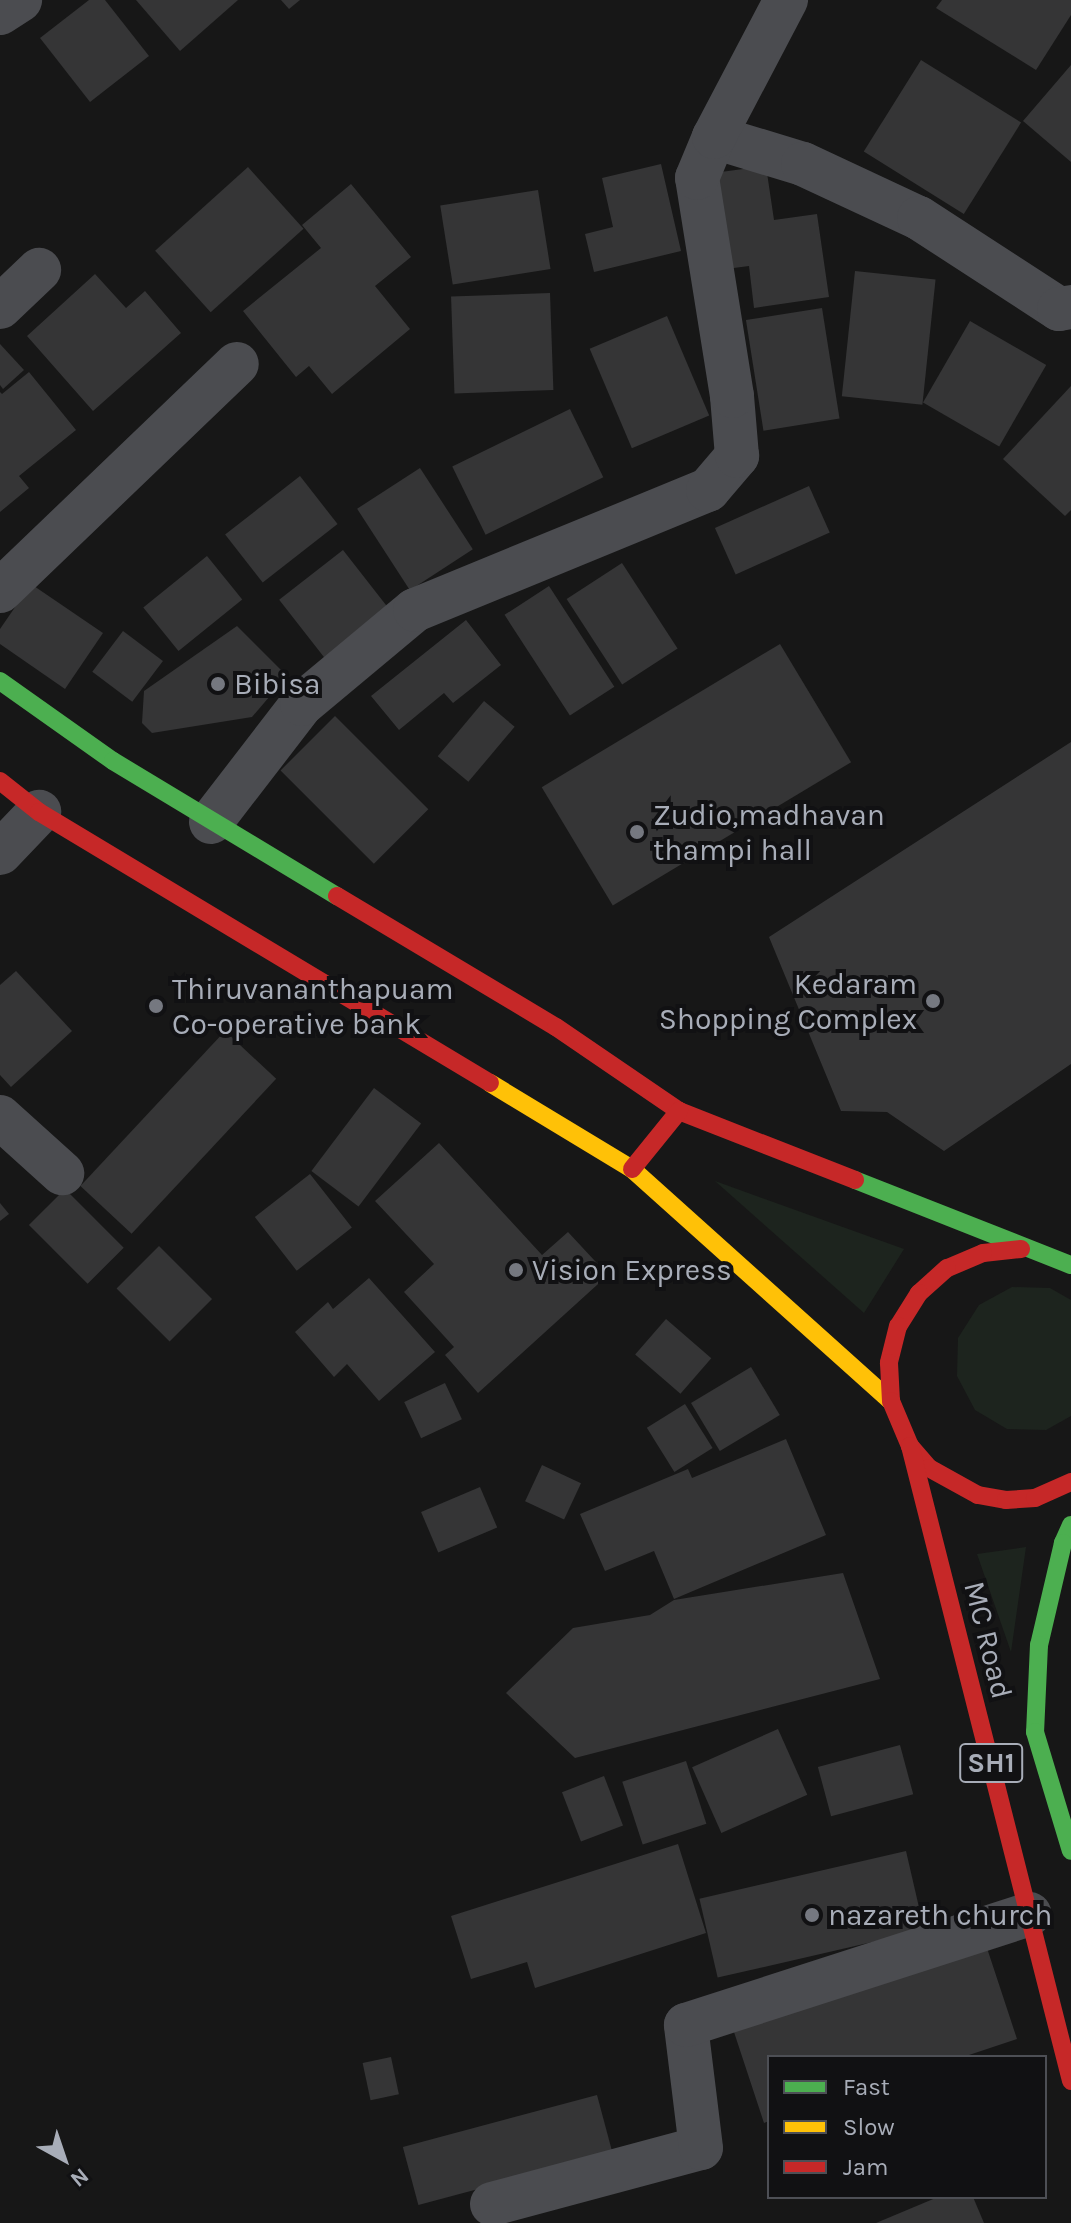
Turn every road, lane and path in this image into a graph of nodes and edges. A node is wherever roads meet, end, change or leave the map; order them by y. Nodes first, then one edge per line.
1 (20, 0) edge
2 (786, 0) edge
3 (0, 13) edge
4 (714, 137) junction
5 (39, 270) dead end
6 (0, 307) edge
7 (1067, 313) edge
8 (237, 364) dead end
9 (0, 591) edge
10 (0, 681) edge
11 (0, 781) edge
12 (39, 812) junction
13 (211, 822) junction
14 (0, 853) edge
15 (679, 1111) junction
16 (0, 1117) edge
17 (632, 1169) junction
18 (62, 1173) dead end
19 (1021, 1249) junction
20 (1071, 1265) edge
21 (891, 1401) junction
22 (910, 1446) junction
23 (1071, 1482) edge
24 (1071, 1525) edge
25 (1071, 1851) edge
26 (1030, 1914) junction
27 (1071, 2081) edge
28 (492, 2204) dead end

1 - 3 street
2 - 4 street
4 - 7 street
4 - 13 street
5 - 6 street
8 - 9 street
10 - 13 main road
11 - 12 main road
12 - 14 street
12 - 17 main road
13 - 15 main road
15 - 17 main road
15 - 19 main road
16 - 18 street
17 - 21 main road
19 - 20 main road
19 - 21 main road
21 - 22 main road
22 - 23 main road
22 - 26 main road, MC Road / SH1
24 - 25 main road, MC Road / SH1
26 - 27 main road, MC Road / SH1
26 - 28 street

